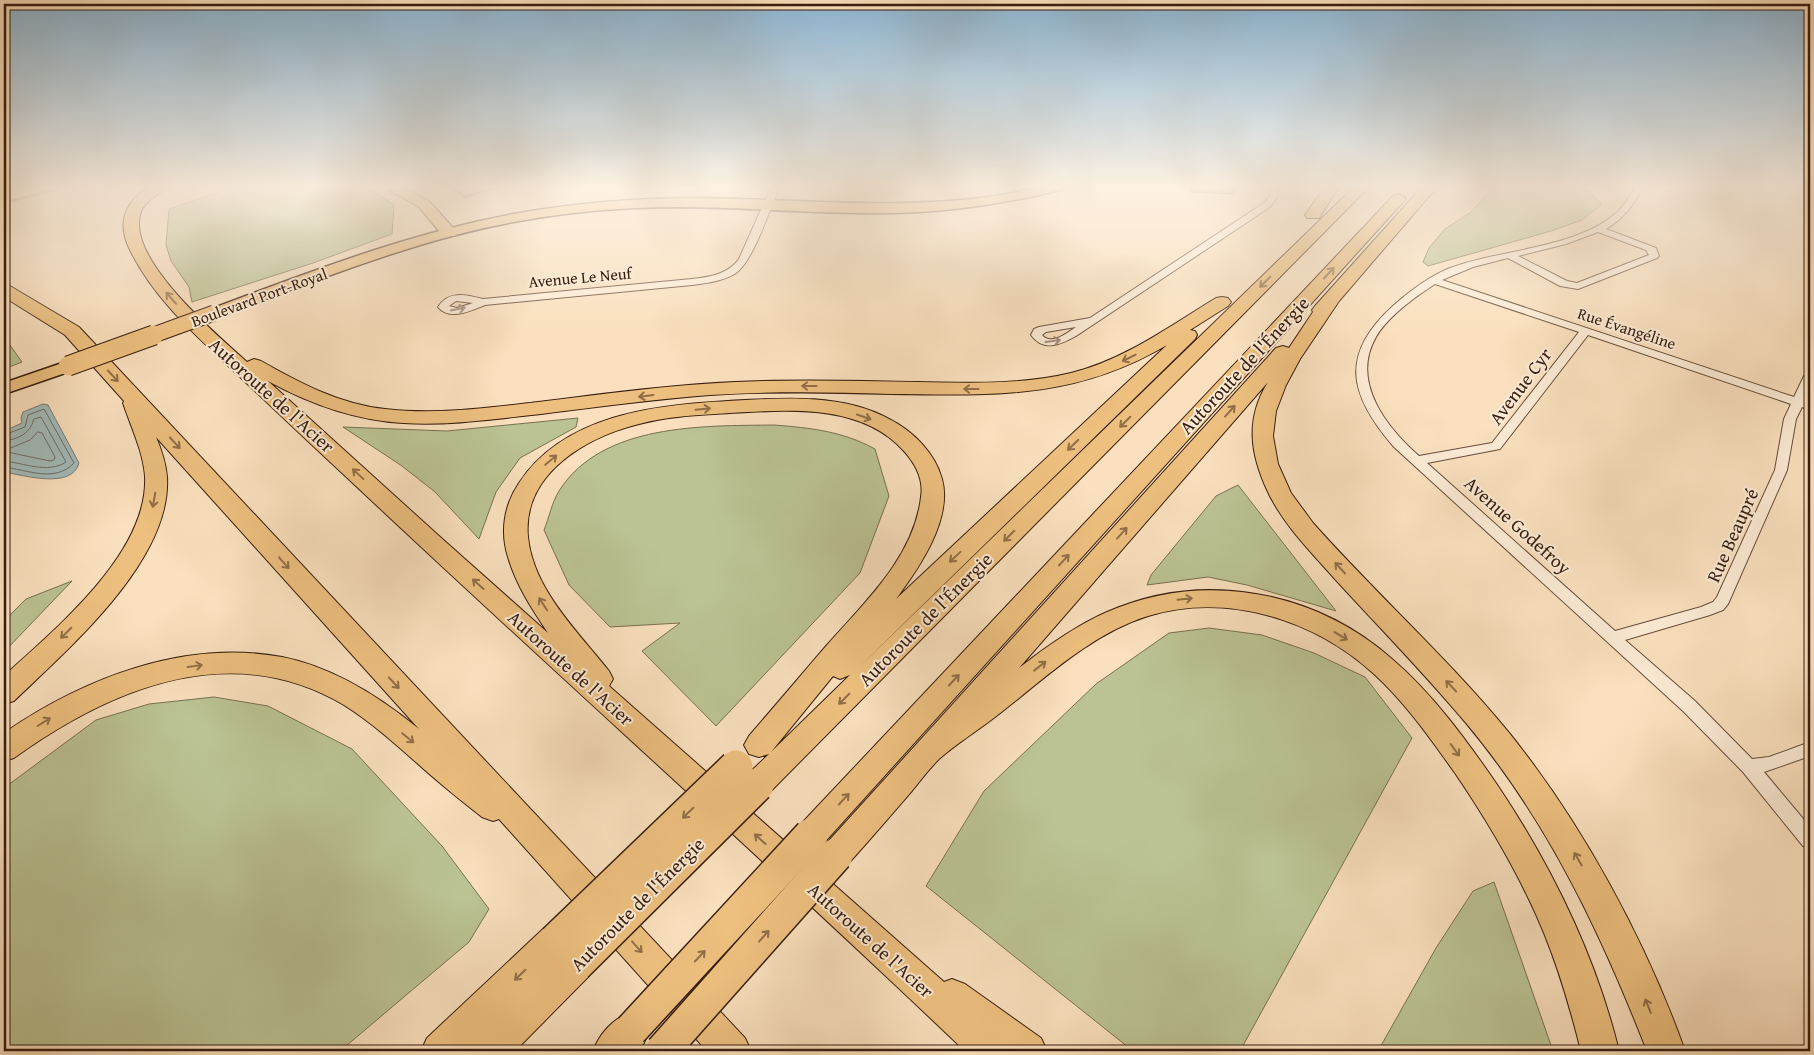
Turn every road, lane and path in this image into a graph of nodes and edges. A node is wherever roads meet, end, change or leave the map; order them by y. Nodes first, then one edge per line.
1 (133, 236) edge
2 (438, 236) edge
3 (754, 236) edge
4 (1219, 236) edge
5 (1291, 236) edge
6 (1311, 236) edge
7 (1365, 236) edge
8 (1386, 236) edge
9 (1578, 236) edge
10 (1617, 236) edge
11 (1510, 255) junction
12 (1434, 280) junction
13 (4, 290) edge
14 (1233, 291) junction
15 (1330, 299) junction
16 (483, 302) dead end
17 (1090, 321) dead end
18 (1586, 331) junction
19 (213, 341) junction
20 (1810, 376) edge
21 (4, 389) edge
22 (130, 394) junction
23 (1804, 403) edge
24 (1416, 461) junction
25 (1614, 637) junction
26 (4, 693) edge
27 (631, 722) junction
28 (759, 745) junction
29 (4, 749) edge
30 (1810, 750) edge
31 (927, 752) junction
32 (1749, 767) junction
33 (746, 776) junction
34 (1810, 840) edge
35 (824, 845) junction
36 (545, 846) junction
37 (874, 942) junction
38 (622, 1041) edge
39 (465, 1043) edge
40 (434, 1051) edge
41 (662, 1051) edge
42 (732, 1051) edge
43 (992, 1051) edge
44 (1028, 1051) edge
45 (1600, 1051) edge
46 (1666, 1051) edge

19 -> 1 highway, Autoroute de l'Acier
2 - 21 main road, Boulevard Port-Royal, bridge
3 - 16 street, Avenue Le Neuf
4 - 17 street
5 - 14 highway
6 -> 33 highway, Autoroute de l'Énergie
35 -> 7 highway, Autoroute de l'Énergie
8 - 15 highway
9 - 11 street, Avenue Godefroy
10 - 11 street
11 - 12 street, Avenue Godefroy
12 - 18 street, Rue Évangéline
12 - 24 street, Avenue Godefroy
13 -> 22 highway
14 -> 19 highway
14 -> 28 highway
31 -> 15 highway
46 -> 15 highway
18 - 23 street, Rue Évangéline
18 - 24 street, Avenue Cyr
27 -> 19 highway, Autoroute de l'Acier
20 - 23 street, Rue Beaupré
22 -> 26 highway
22 -> 36 highway
23 - 25 street, Rue Beaupré
24 - 25 street, Avenue Godefroy
25 - 32 street, Avenue Godefroy
27 -> 28 highway
37 -> 27 highway, Autoroute de l'Acier
28 - 33 highway
29 -> 36 highway
30 - 32 street
31 - 35 highway
31 -> 45 highway
32 - 34 street, Avenue Godefroy
33 -> 39 highway, Autoroute de l'Énergie, bridge
38 -> 35 highway, Autoroute de l'Énergie, bridge
41 -> 35 highway, bridge
36 -> 42 highway
37 - 43 highway, Autoroute de l'Acier
37 - 44 highway
39 - 40 highway, Autoroute de l'Énergie

